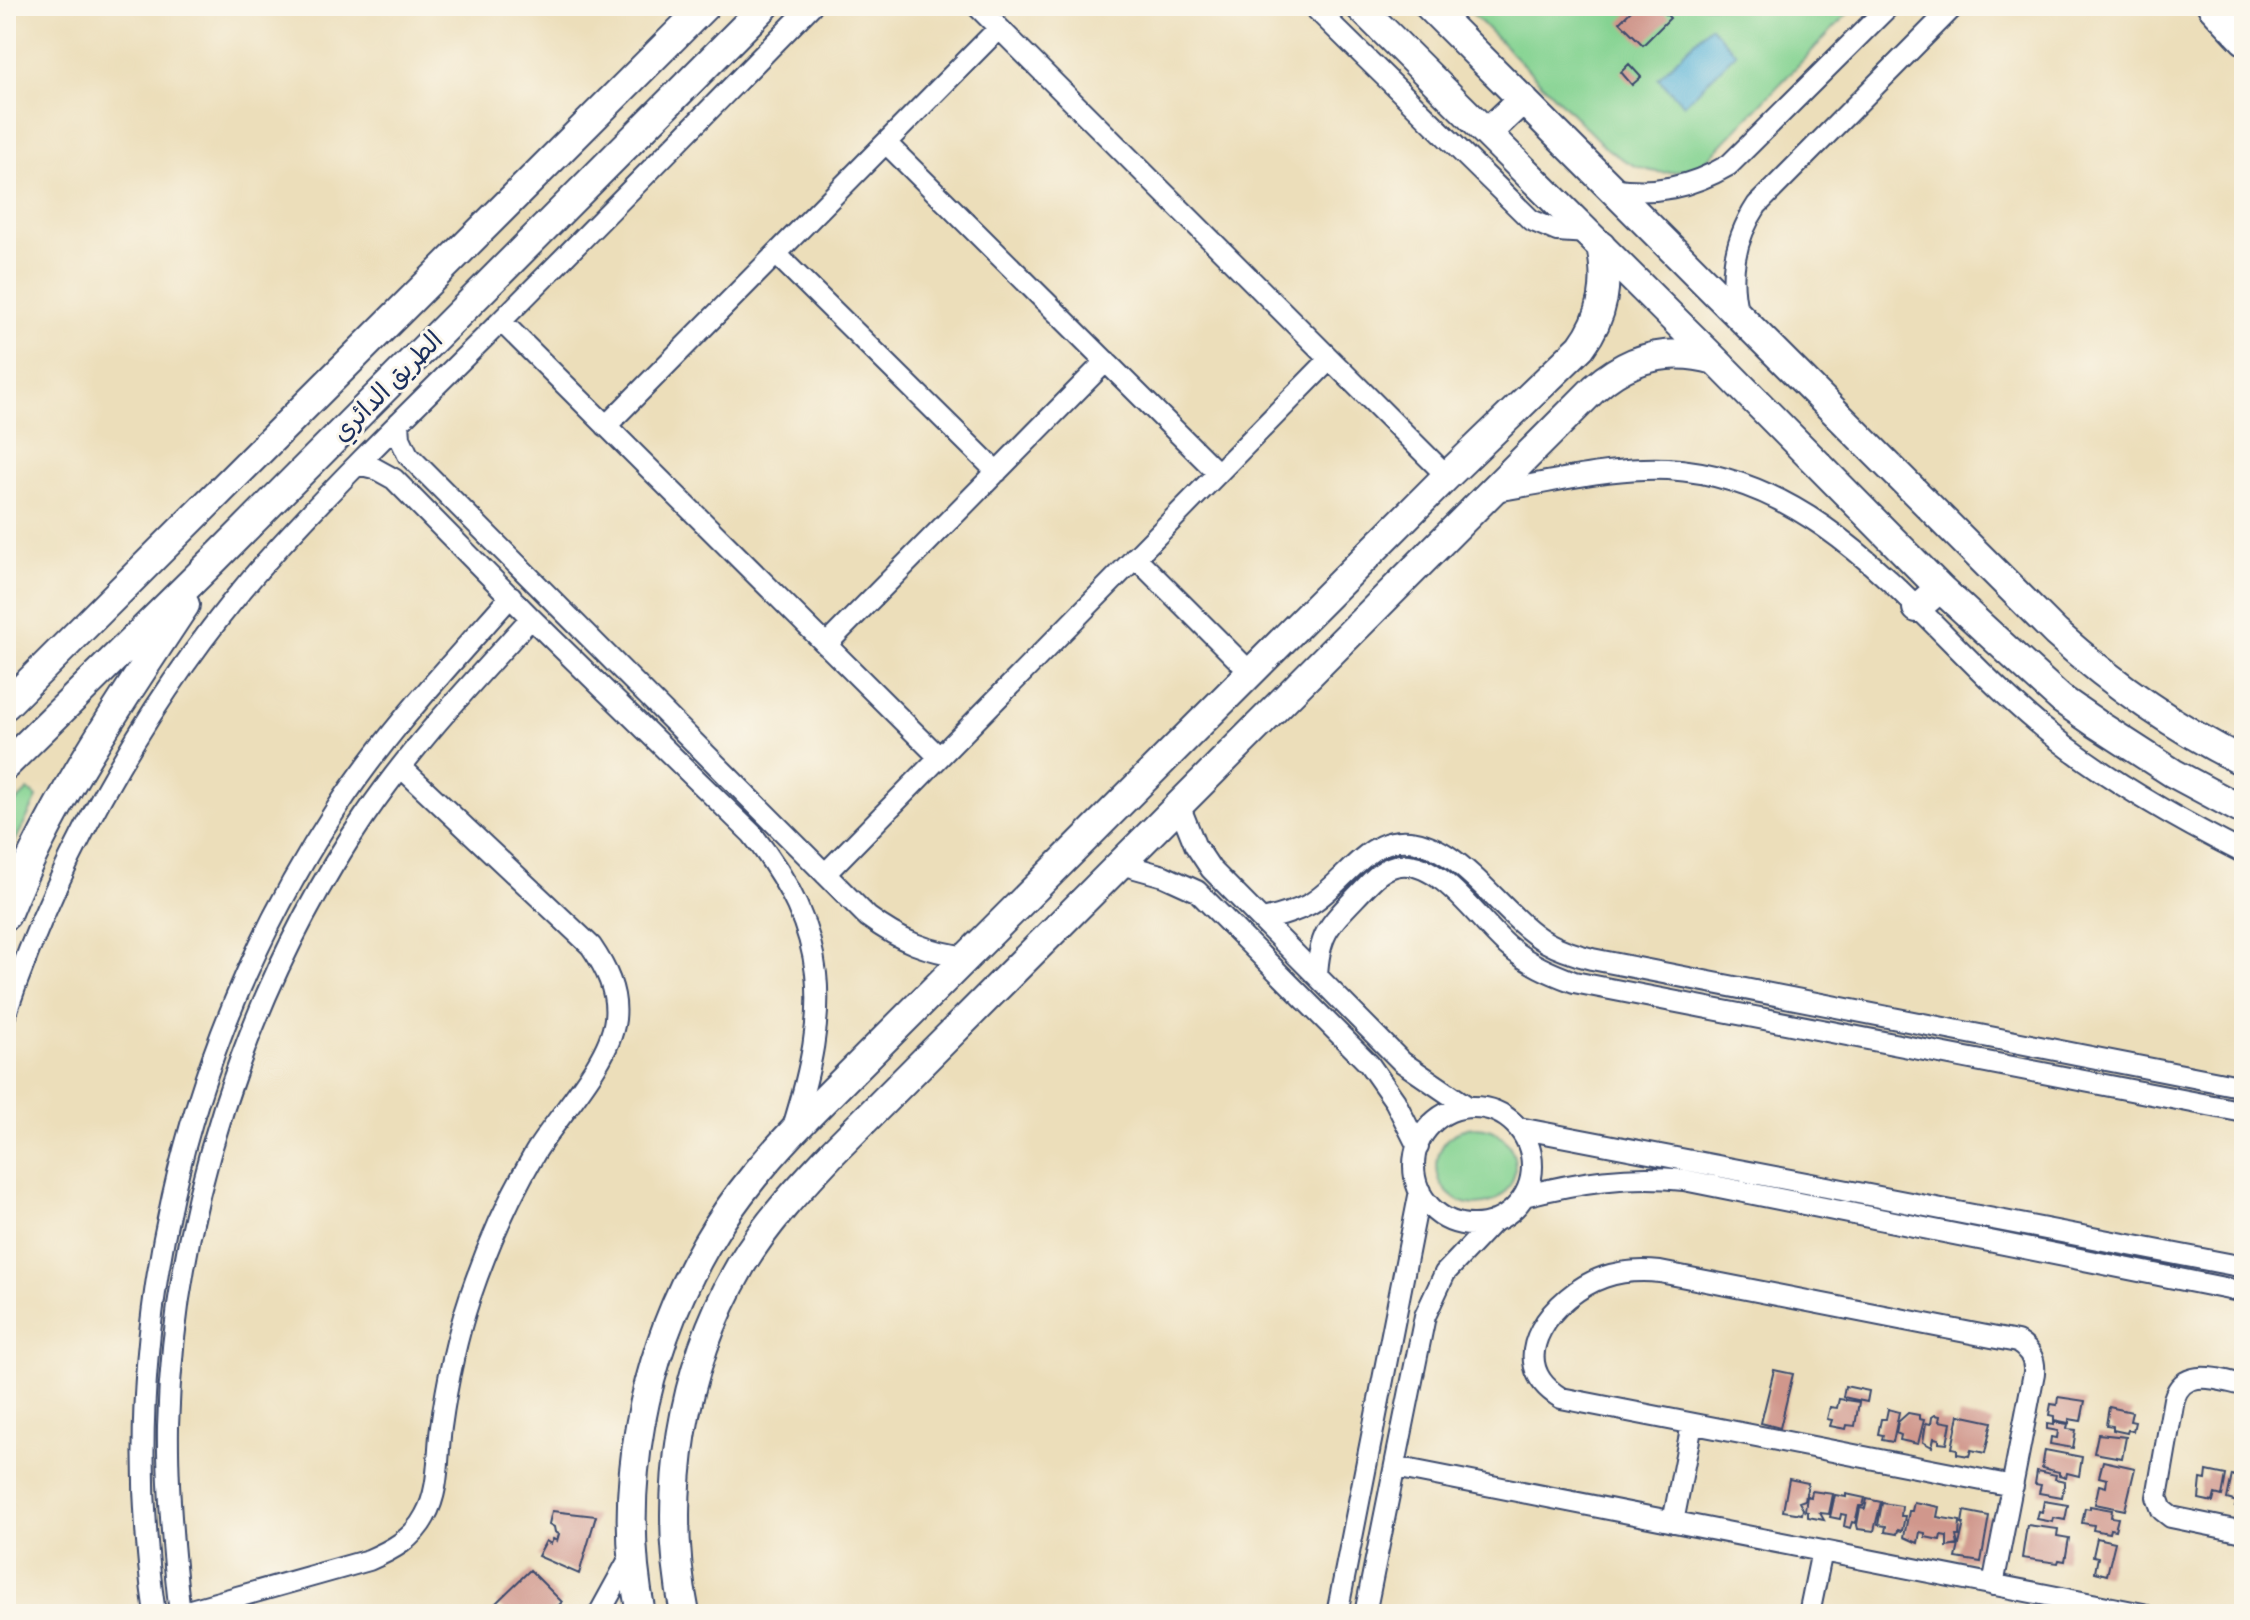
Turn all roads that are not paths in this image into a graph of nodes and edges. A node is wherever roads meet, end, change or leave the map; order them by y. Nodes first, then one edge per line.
1 (705, 6) edge
2 (765, 6) edge
3 (811, 6) edge
4 (977, 6) edge
5 (1313, 6) edge
6 (1359, 6) edge
7 (1429, 6) edge
8 (1889, 6) edge
9 (1954, 6) edge
10 (2212, 6) edge
11 (999, 28) junction
12 (2244, 40) edge
13 (1523, 99) junction
14 (1487, 133) junction
15 (886, 143) junction
16 (1612, 188) junction
17 (1595, 240) junction
18 (776, 254) junction
19 (1738, 315) junction
20 (501, 321) junction
21 (1330, 359) junction
22 (1715, 360) junction
23 (1106, 361) junction
24 (1550, 378) junction
25 (1576, 407) junction
26 (399, 422) junction
27 (606, 426) junction
28 (408, 455) junction
29 (358, 464) junction
30 (997, 472) junction
31 (1218, 473) junction
32 (388, 474) junction
33 (1447, 476) junction
34 (1494, 491) junction
35 (1135, 557) junction
36 (213, 561) junction
37 (1940, 588) junction
38 (511, 596) junction
39 (1917, 608) junction
40 (531, 618) junction
41 (826, 645) junction
42 (1251, 673) junction
43 (6, 705) edge
44 (1192, 731) junction
45 (939, 757) junction
46 (2244, 762) edge
47 (1221, 763) junction
48 (6, 765) edge
49 (401, 767) junction
50 (1179, 805) junction
51 (2244, 811) edge
52 (2244, 853) edge
53 (1121, 864) junction
54 (825, 874) junction
55 (6, 915) edge
56 (1263, 920) junction
57 (967, 957) junction
58 (1317, 976) junction
59 (6, 1013) edge
60 (223, 1033) junction
61 (249, 1043) junction
62 (2244, 1087) edge
63 (1468, 1107) junction
64 (2244, 1112) edge
65 (1519, 1128) junction
66 (792, 1133) junction
67 (1418, 1147) junction
68 (1420, 1191) junction
69 (1524, 1196) junction
70 (1494, 1221) junction
71 (2042, 1226) junction
72 (707, 1244) junction
73 (2037, 1252) junction
74 (742, 1263) junction
75 (2244, 1267) edge
76 (2244, 1292) edge
77 (2244, 1385) edge
78 (1380, 1396) junction
79 (1408, 1401) junction
80 (1692, 1424) junction
81 (1395, 1467) junction
82 (2013, 1486) junction
83 (1673, 1522) junction
84 (2244, 1532) edge
85 (1822, 1551) junction
86 (633, 1552) junction
87 (1993, 1585) junction
88 (155, 1614) edge
89 (180, 1614) edge
90 (599, 1614) edge
91 (641, 1614) edge
92 (685, 1614) edge
93 (1337, 1614) edge
94 (1365, 1614) edge
95 (1809, 1614) edge
96 (2143, 1614) edge

1 - 43 main road, الطريق الدائري
2 - 36 main road, الطريق الدائري
3 - 20 street
4 - 11 street
5 - 17 street
6 - 14 main road
7 - 13 main road
8 - 16 street
9 - 19 street
10 - 12 main road
11 - 15 street
11 - 21 street
13 - 14 main road
13 - 16 main road
14 - 17 main road
15 - 18 street
15 - 23 street
16 - 19 main road
17 - 22 main road
17 - 24 main road
18 - 27 street
18 - 30 street
19 - 46 main road
20 - 26 street
20 - 27 street
21 - 31 street
21 - 33 street
22 - 25 main road
22 - 37 main road
23 - 30 street
23 - 31 street
24 - 25 main road
24 - 33 main road
25 - 34 main road
26 - 28 street
26 - 29 street
27 - 41 street
28 - 32 street
28 - 54 street
29 - 32 street
29 - 59 street
30 - 41 street
31 - 35 street
32 - 38 street
33 - 42 main road
34 - 39 street
34 - 47 main road
35 - 42 street
35 - 45 street
36 - 48 main road, الطريق الدائري
36 - 55 main road
37 - 39 main road
37 - 51 main road
38 - 40 street
38 - 60 street
39 - 52 street
40 - 49 street
40 - 66 street
41 - 45 street
42 - 44 main road
44 - 47 main road
44 - 57 main road
45 - 54 street
47 - 50 main road
49 - 61 street
49 - 89 street
50 - 53 main road
50 - 56 street
53 - 67 street
53 - 74 main road
54 - 57 street
56 - 58 street
56 - 62 street
57 - 66 main road
58 - 63 street
58 - 64 street
60 - 61 street
60 - 88 street
61 - 89 street
63 - 65 street
63 - 67 street
65 - 69 street
65 - 71 street
66 - 72 main road
67 - 68 street
68 - 70 street
68 - 78 street
69 - 70 street
69 - 73 street
70 - 79 street
71 - 73 street
71 - 75 street
72 - 74 main road
72 - 86 main road
73 - 76 street
74 - 92 main road
77 - 84 street
78 - 79 street
78 - 93 street
79 - 81 street
80 - 82 street
80 - 82 street
80 - 83 street
81 - 83 street
81 - 94 street
82 - 87 street
83 - 85 street
85 - 87 street
85 - 95 street
86 - 90 street
86 - 91 main road
87 - 96 street

